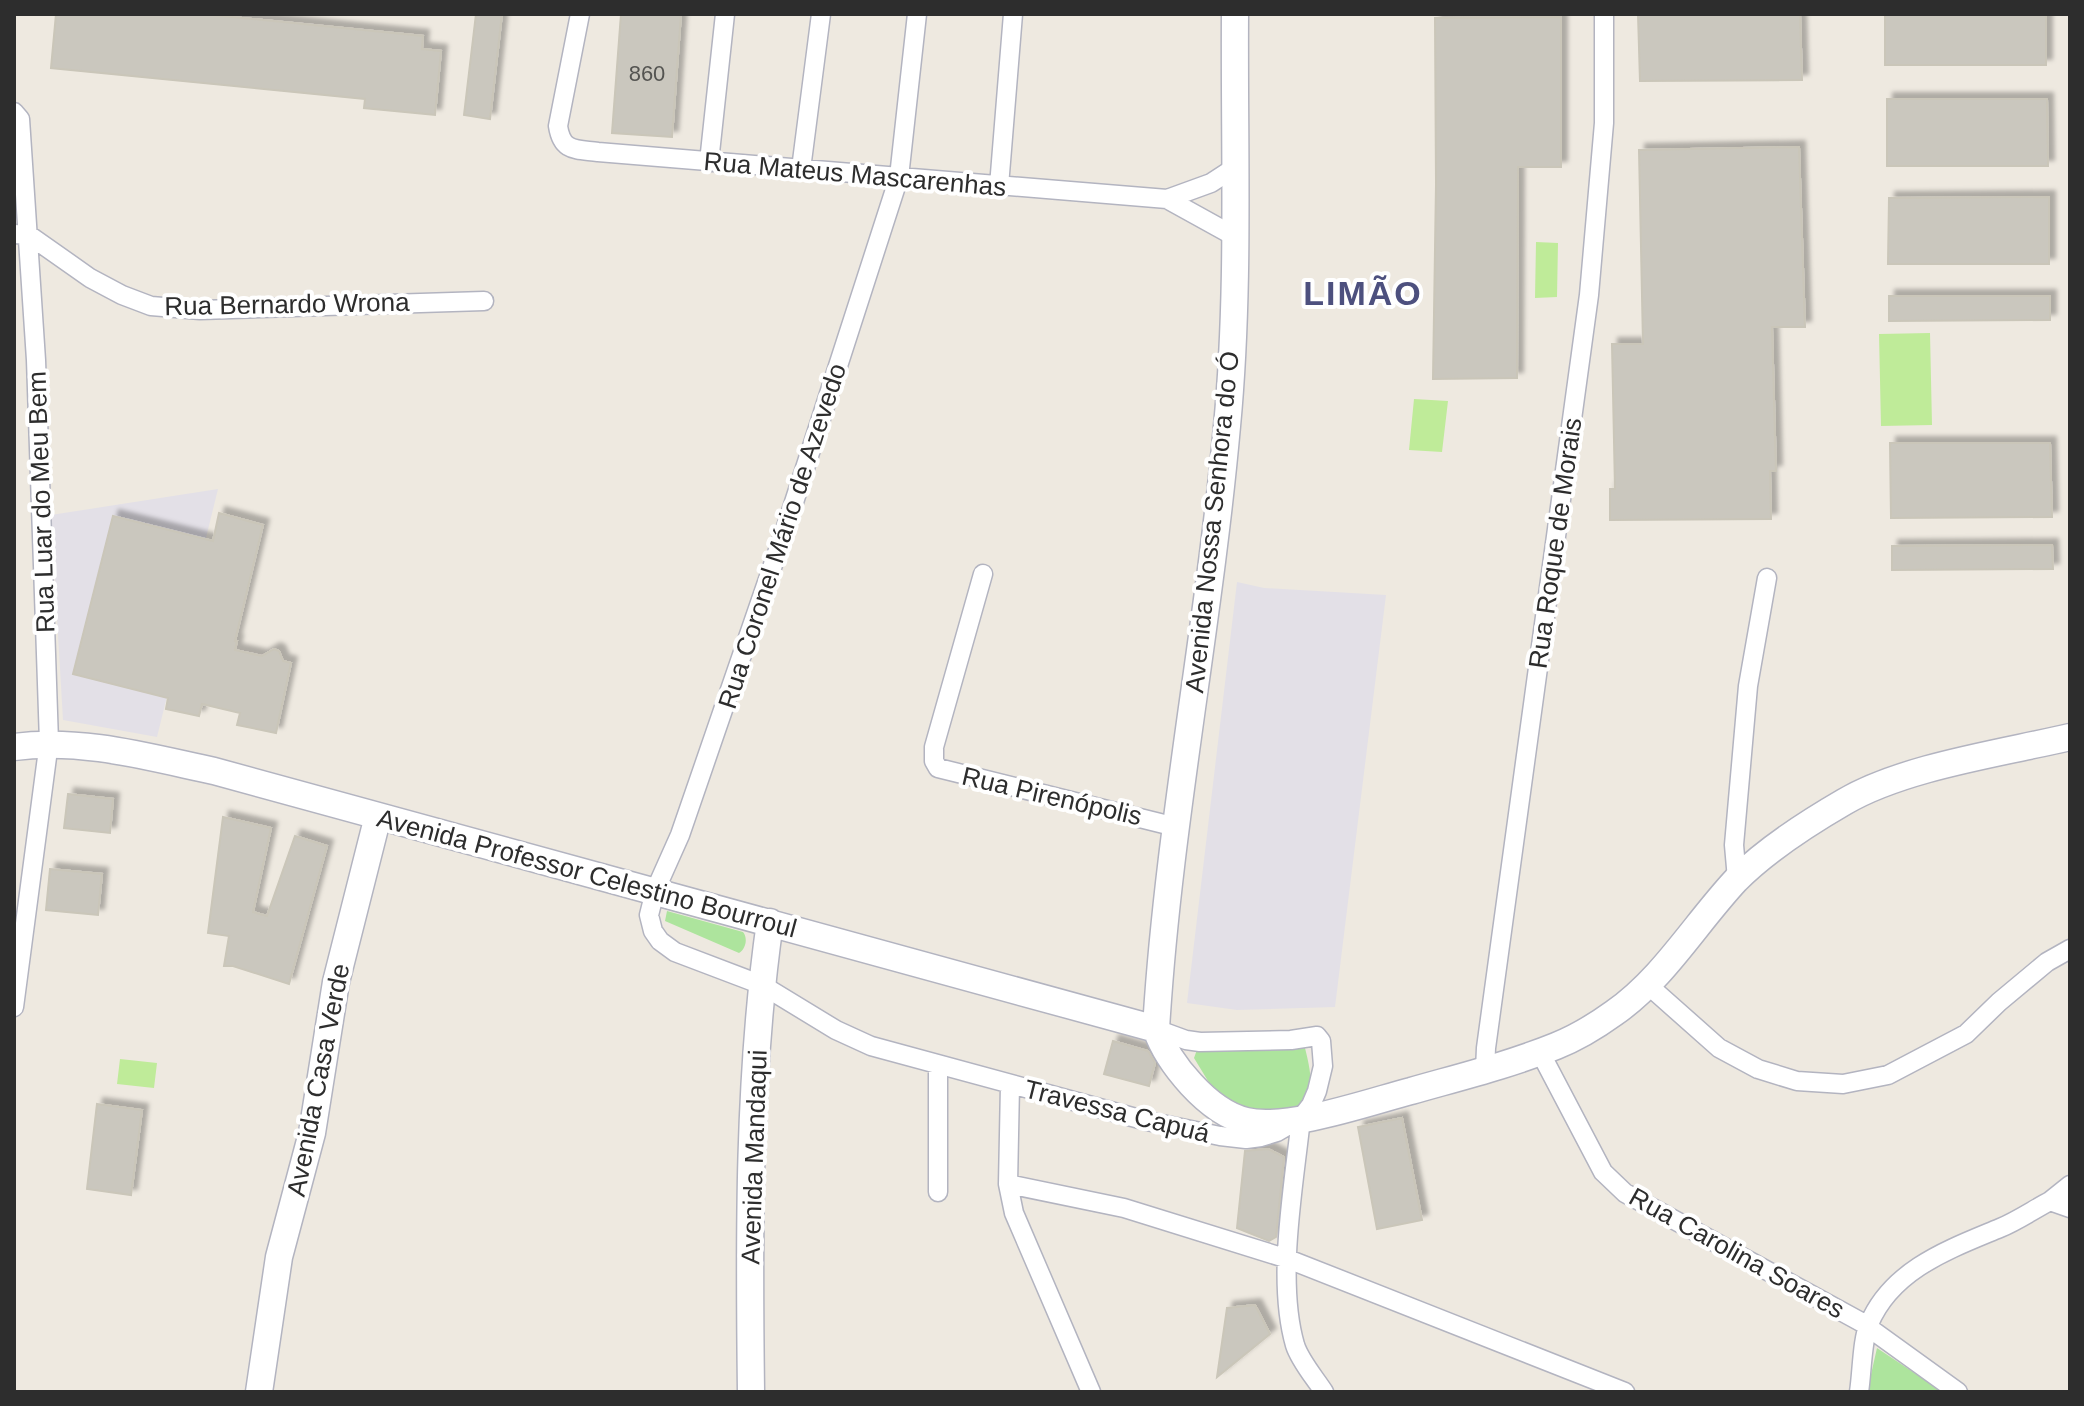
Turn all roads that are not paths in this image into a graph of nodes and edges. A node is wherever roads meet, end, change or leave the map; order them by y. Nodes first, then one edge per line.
1 (580, 14) edge
2 (725, 14) edge
3 (821, 14) edge
4 (917, 14) edge
5 (1013, 14) edge
6 (1235, 14) edge
7 (1604, 14) edge
8 (17, 115) edge
9 (709, 162) junction
10 (1234, 168) junction
11 (801, 169) junction
12 (899, 177) junction
13 (999, 186) junction
14 (1167, 199) junction
15 (21, 234) edge
16 (1234, 236) junction
17 (484, 301) dead end
18 (983, 574) dead end
19 (1767, 578) dead end
20 (2070, 737) edge
21 (49, 742) junction
22 (14, 747) edge
23 (378, 816) junction
24 (1176, 827) junction
25 (1737, 879) junction
26 (655, 891) junction
27 (770, 922) junction
28 (2070, 949) edge
29 (762, 985) junction
30 (1648, 985) junction
31 (14, 1007) edge
32 (1156, 1029) junction
33 (1540, 1052) junction
34 (938, 1066) junction
35 (1485, 1070) junction
36 (1010, 1085) junction
37 (1301, 1118) junction
38 (1008, 1184) junction
39 (2070, 1185) edge
40 (938, 1192) dead end
41 (2050, 1201) junction
42 (2070, 1208) edge
43 (1288, 1259) junction
44 (1868, 1326) junction
45 (259, 1392) edge
46 (751, 1392) edge
47 (1091, 1392) edge
48 (1324, 1392) edge
49 (1625, 1392) edge
50 (1859, 1392) edge
51 (1958, 1392) edge

1 - 9 street, Rua Mateus Mascarenhas
2 - 9 street
3 - 11 street
4 - 12 street, Rua Coronel Mário de Azevedo
5 - 13 street
6 - 10 main road, Avenida Nossa Senhora do Ó
7 - 35 street, Rua Roque de Morais
8 - 15 street, Rua Luar do Meu Bem
9 - 11 street, Rua Mateus Mascarenhas
10 - 14 street, Rua Mateus Mascarenhas
10 - 16 main road, Avenida Nossa Senhora do Ó
11 - 12 street, Rua Mateus Mascarenhas
12 - 13 street, Rua Mateus Mascarenhas
12 - 26 street, Rua Coronel Mário de Azevedo
13 - 14 street, Rua Mateus Mascarenhas
14 - 16 street, Rua Mateus Mascarenhas
15 - 17 street, Rua Bernardo Wrona
15 - 21 street, Rua Luar do Meu Bem
16 - 24 main road, Avenida Nossa Senhora do Ó
18 - 24 street, Rua Pirenópolis
19 - 25 street
20 - 25 main road
21 - 22 main road, Avenida Professor Celestino Bourroul
21 - 23 main road, Avenida Professor Celestino Bourroul
21 - 31 street, Rua Luar do Meu Bem
23 - 26 main road, Avenida Professor Celestino Bourroul
23 - 45 main road, Avenida Casa Verde
24 - 32 main road, Avenida Nossa Senhora do Ó
25 - 30 main road
26 - 27 main road, Avenida Professor Celestino Bourroul
26 - 29 street, Travessa Capuá
27 - 29 main road, Avenida Mandaqui
27 - 32 main road, Avenida Professor Celestino Bourroul
28 - 30 street
29 - 34 street, Travessa Capuá
29 - 46 main road, Avenida Mandaqui
30 - 33 main road
32 - 37 main road, Travessa Capuá
32 - 37 street
33 - 35 main road
33 - 44 street, Rua Carolina Soares
34 - 36 street, Travessa Capuá
34 - 40 street
35 - 37 main road
36 - 37 street, Travessa Capuá
36 - 38 street
37 - 43 street
38 - 43 street
38 - 47 street
39 - 41 street
41 - 42 street
41 - 44 street
43 - 48 street
43 - 49 street
44 - 50 street
44 - 51 street, Rua Carolina Soares

